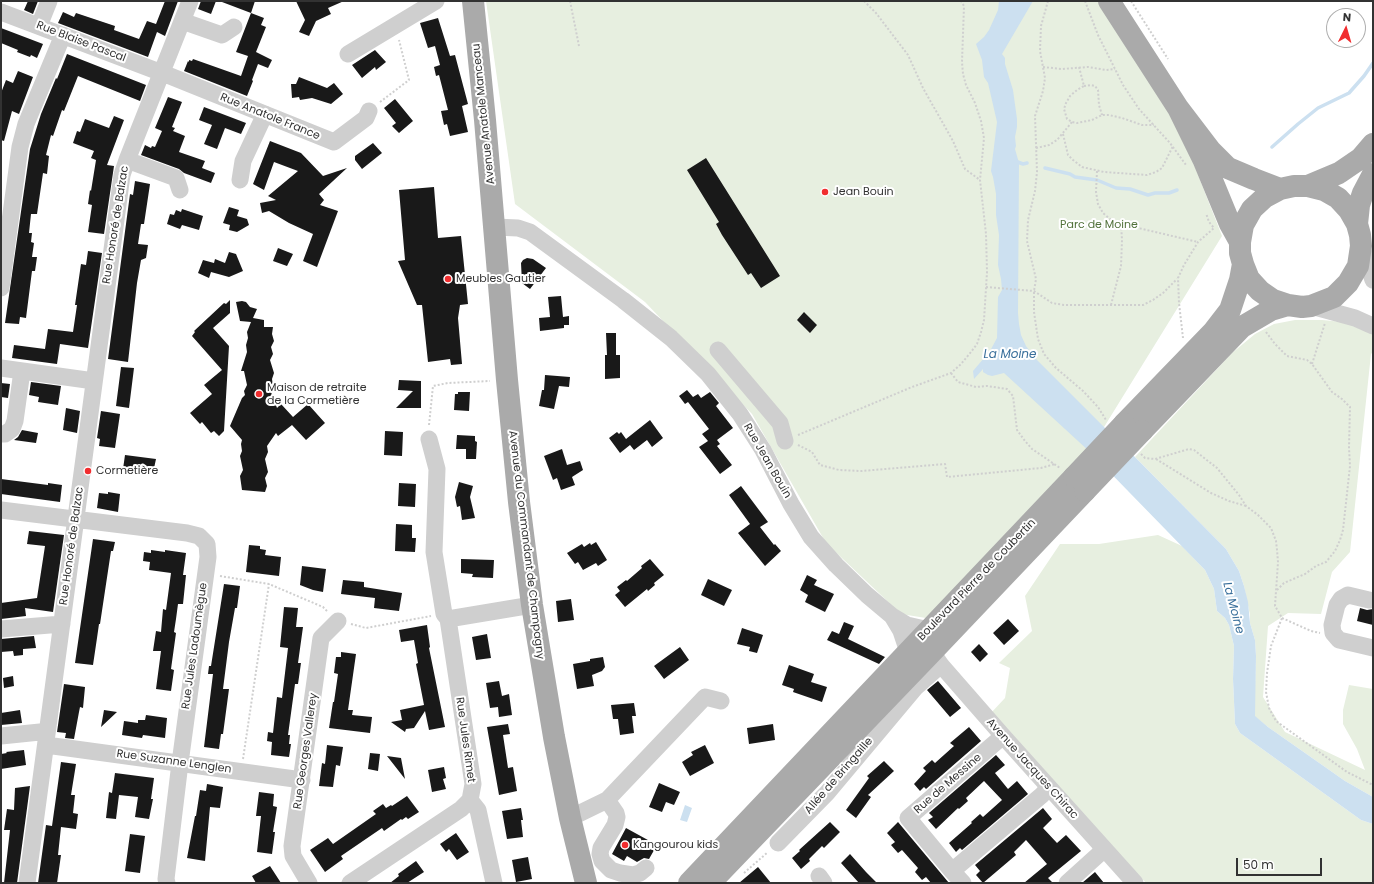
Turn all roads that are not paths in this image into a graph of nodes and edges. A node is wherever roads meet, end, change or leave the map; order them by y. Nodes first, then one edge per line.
1 (49, 1) edge
2 (190, 1) edge
3 (436, 1) edge
4 (473, 1) edge
5 (1109, 1) edge
6 (1, 12) edge
7 (182, 21) junction
8 (39, 26) junction
9 (234, 28) dead end
10 (63, 35) junction
11 (348, 54) dead end
12 (162, 73) junction
13 (1178, 108) junction
14 (369, 110) road end
15 (265, 114) junction
16 (1373, 144) edge
17 (127, 160) junction
18 (1373, 174) edge
19 (240, 180) dead end
20 (1308, 186) junction
21 (1280, 189) junction
22 (180, 190) dead end
23 (1357, 224) junction
24 (494, 227) junction
25 (1240, 242) junction
26 (1361, 246) junction
27 (1242, 264) junction
28 (2, 280) edge
29 (1373, 280) edge
30 (1288, 305) junction
31 (1311, 306) junction
32 (1373, 326) edge
33 (718, 350) dead end
34 (1, 368) edge
35 (22, 371) junction
36 (94, 381) junction
37 (1124, 425) junction
38 (1, 434) edge
39 (429, 439) road end
40 (788, 439) road end
41 (1080, 484) junction
42 (1, 510) edge
43 (76, 519) junction
44 (1368, 600) dead end
45 (532, 605) junction
46 (892, 616) junction
47 (446, 617) junction
48 (338, 621) road end
49 (62, 624) junction
50 (1, 629) edge
51 (929, 630) junction
52 (1373, 648) edge
53 (908, 652) junction
54 (936, 659) junction
55 (721, 701) dead end
56 (1, 736) edge
57 (1003, 736) junction
58 (46, 739) junction
59 (180, 763) junction
60 (302, 780) junction
61 (1048, 788) junction
62 (470, 800) junction
63 (607, 800) junction
64 (570, 818) junction
65 (778, 842) road end
66 (1103, 849) junction
67 (646, 868) dead end
68 (958, 877) edge
69 (27, 883) edge
70 (167, 883) edge
71 (309, 883) edge
72 (350, 883) edge
73 (494, 883) edge
74 (586, 883) edge
75 (689, 883) edge
76 (710, 883) edge
77 (1067, 883) edge
78 (1135, 883) edge

1 - 8 street
2 - 7 street, Rue Honoré de Balzac
3 - 11 street
4 - 24 main road, Avenue Anatole Manceau
5 - 13 main road
6 - 8 street, Rue Blaise Pascal
7 - 9 street
7 - 12 street, Rue Honoré de Balzac
8 - 10 street, Rue Blaise Pascal
10 - 12 street, Rue Blaise Pascal
10 - 28 street
12 - 15 street, Rue Anatole France
12 - 17 street, Rue Honoré de Balzac
13 - 21 main road
13 - 25 main road
14 - 15 street, Rue Anatole France
15 - 19 street
16 - 20 main road
17 - 22 street
17 - 36 street, Rue Honoré de Balzac
18 - 23 main road
20 - 21 main road
20 - 23 main road
21 - 25 main road
23 - 26 main road
24 - 45 main road, Avenue du Commandant de Champagny
24 - 46 street, Rue Jean Bouin
25 - 27 main road
26 - 29 street
26 - 31 main road
27 - 30 main road
27 - 37 main road, Boulevard Pierre de Coubertin
30 - 31 main road
30 - 37 main road, Boulevard Pierre de Coubertin
31 - 32 street
33 - 40 street
34 - 35 street
35 - 36 street
35 - 38 street
36 - 43 street, Rue Honoré de Balzac
37 - 41 main road, Boulevard Pierre de Coubertin, bridge
39 - 47 street, Rue Jules Rimet
41 - 51 main road, Boulevard Pierre de Coubertin
41 - 54 main road, Boulevard Pierre de Coubertin
42 - 43 street, Rue Jules Ladoumègue
43 - 49 street, Rue Honoré de Balzac
43 - 59 street, Rue Jules Ladoumègue
44 - 52 street
45 - 47 street
45 - 64 main road, Avenue du Commandant de Champagny
46 - 51 street, Rue Jean Bouin
46 - 53 street, Rue Jean Bouin
47 - 62 street, Rue Jules Rimet
48 - 60 street, Rue Georges Vallerey
49 - 50 street
49 - 58 street, Rue Honoré de Balzac
51 - 53 main road, Boulevard Pierre de Coubertin
53 - 75 main road, Boulevard Pierre de Coubertin
54 - 57 street, Avenue Jacques Chirac
54 - 65 street, Allée de Bringaille
54 - 76 main road, Boulevard Pierre de Coubertin
55 - 63 street
56 - 58 street, Rue Suzanne Lenglen
57 - 61 street, Avenue Jacques Chirac
57 - 68 street, Rue de Messine
58 - 59 street, Rue Suzanne Lenglen
58 - 69 street, Rue Honoré de Balzac
59 - 60 street, Rue Suzanne Lenglen
59 - 70 street, Rue Jules Ladoumègue
60 - 71 street, Rue Georges Vallerey
61 - 66 street, Avenue Jacques Chirac
61 - 68 street, Rue de Messine
62 - 72 street
62 - 73 street
63 - 64 street
63 - 67 street
64 - 74 main road, Avenue du Commandant de Champagny
66 - 77 street
66 - 78 street, Avenue Jacques Chirac

